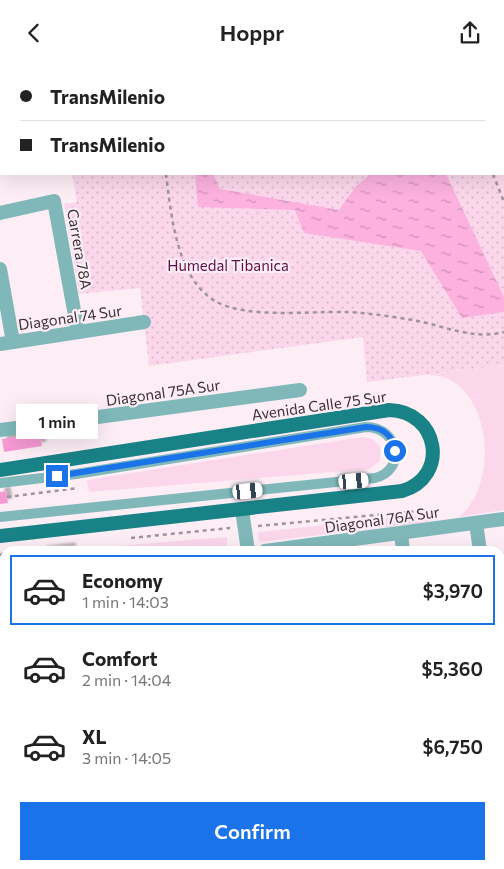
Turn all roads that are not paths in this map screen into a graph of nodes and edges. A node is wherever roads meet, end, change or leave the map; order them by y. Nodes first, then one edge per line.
1 (0, 213) edge
2 (0, 269) edge
3 (144, 322) dead end
4 (78, 332) junction
5 (7, 343) edge
6 (300, 391) dead end
7 (0, 430) edge
8 (0, 470) edge
9 (0, 483) edge
10 (242, 510) junction
11 (0, 517) edge
12 (504, 519) edge
13 (476, 523) junction
14 (401, 533) junction
15 (0, 536) edge
16 (247, 546) edge
17 (332, 546) edge
18 (403, 546) edge
19 (479, 546) edge

1 - 4 street, Carrera 78A
2 - 5 street
3 - 4 street, Diagonal 74 Sur
4 - 5 street, Diagonal 74 Sur
6 - 7 street, Diagonal 75A Sur
8 - 10 main road, Avenida Calle 75 Sur
9 - 11 lane
10 - 15 main road, Avenida Calle 75 Sur
10 - 16 street
12 - 13 street, Diagonal 76A Sur
13 - 14 street, Diagonal 76A Sur
13 - 19 street
14 - 17 street, Diagonal 76A Sur
14 - 18 street

